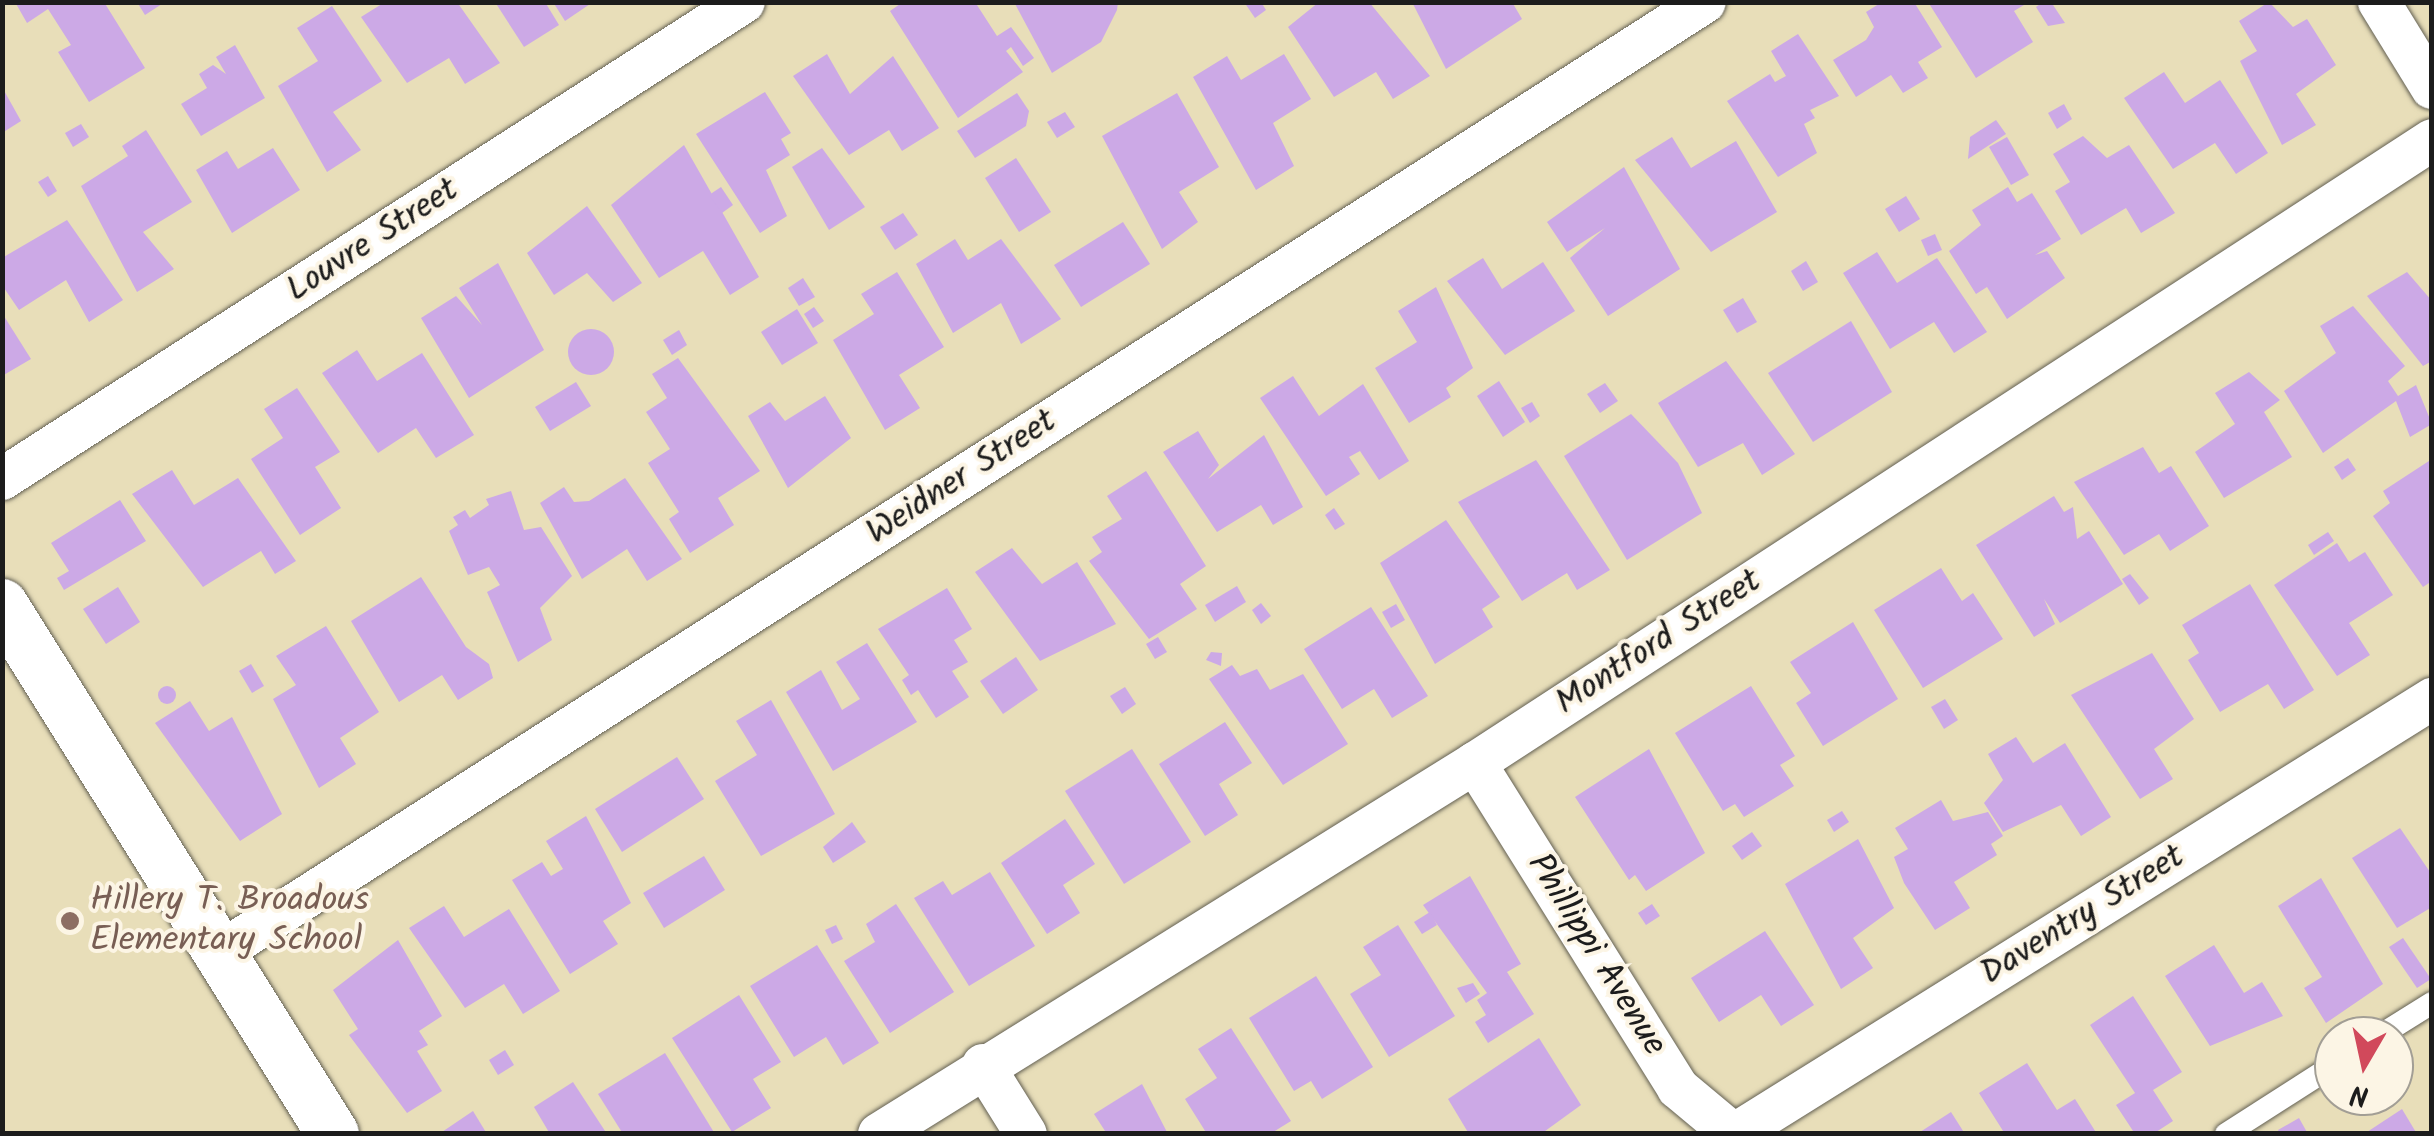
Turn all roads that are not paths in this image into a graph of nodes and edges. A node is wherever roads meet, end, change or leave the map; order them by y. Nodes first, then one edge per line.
1 (744, 2) edge
2 (1705, 2) edge
3 (2379, 2) edge
4 (2432, 88) edge
5 (2432, 140) edge
6 (2, 480) edge
7 (2, 605) edge
8 (2432, 699) edge
9 (1475, 763) junction
10 (219, 954) junction
11 (2432, 1002) edge
12 (2410, 1016) edge
13 (983, 1065) junction
14 (2314, 1078) edge
15 (333, 1134) edge
16 (879, 1134) edge
17 (1026, 1134) edge
18 (1734, 1134) edge
19 (2226, 1134) edge

1 - 6 street, Louvre Street
2 - 10 street, Weidner Street
3 - 4 street
5 - 9 street, Montford Street
7 - 10 street
8 - 18 street, Daventry Street
9 - 13 street, Montford Street
9 - 18 street, Phillippi Avenue
10 - 15 street
11 - 12 lane
13 - 16 street, Montford Street
13 - 17 street
14 - 19 lane

